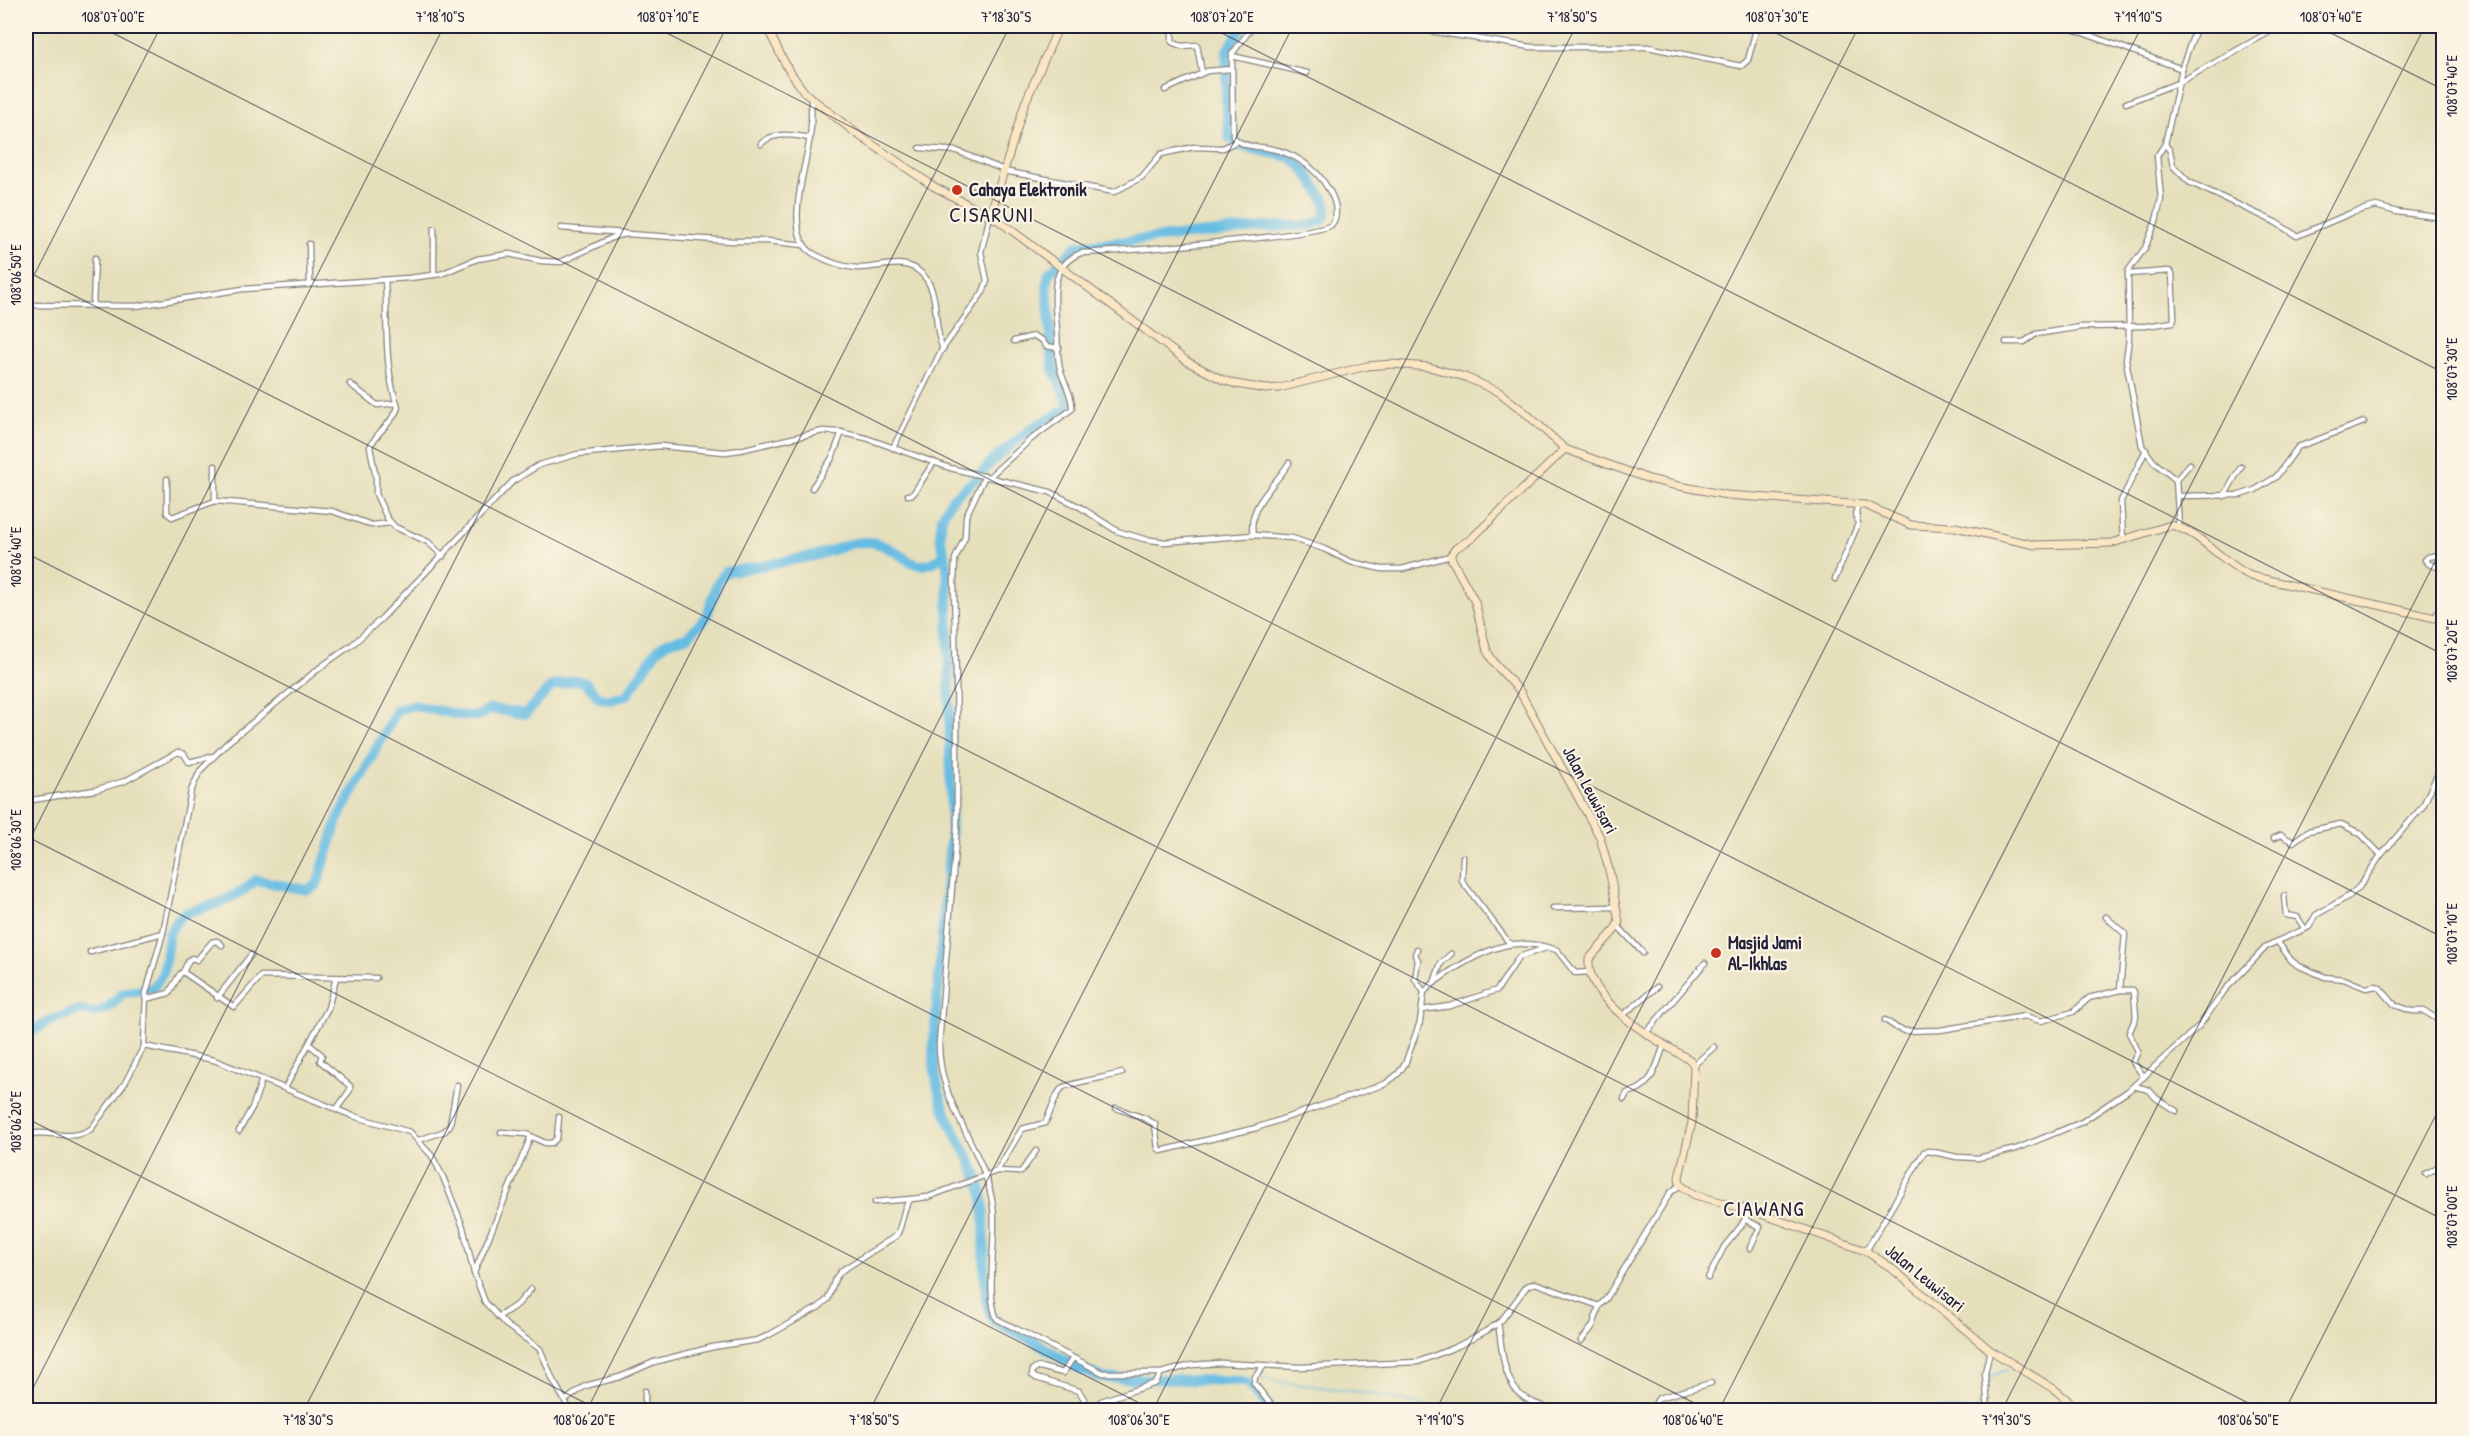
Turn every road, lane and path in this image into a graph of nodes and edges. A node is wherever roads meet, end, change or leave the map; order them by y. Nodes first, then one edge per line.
1 (766, 26) edge
2 (1059, 26) edge
3 (1253, 26) edge
4 (1398, 26) edge
5 (1757, 26) edge
6 (2064, 26) edge
7 (2197, 26) edge
8 (2280, 26) edge
9 (1172, 27) dead end
10 (1232, 56) junction
11 (1226, 69) junction
12 (2182, 69) junction
13 (1202, 73) junction
14 (1308, 73) dead end
15 (2180, 81) junction
16 (1165, 90) dead end
17 (811, 99) junction
18 (2126, 103) dead end
19 (810, 138) junction
20 (1236, 141) junction
21 (761, 144) dead end
22 (2165, 144) junction
23 (920, 148) dead end
24 (1004, 170) junction
25 (990, 216) junction
26 (2444, 218) edge
27 (561, 228) dead end
28 (434, 229) dead end
29 (627, 234) junction
30 (309, 244) dead end
31 (804, 245) junction
32 (95, 258) dead end
33 (1057, 266) junction
34 (2128, 274) junction
35 (434, 275) junction
36 (385, 280) junction
37 (310, 284) junction
38 (26, 305) edge
39 (93, 306) junction
40 (2128, 325) junction
41 (1014, 341) dead end
42 (2006, 342) dead end
43 (1053, 347) junction
44 (943, 349) junction
45 (350, 384) dead end
46 (397, 403) junction
47 (2364, 422) dead end
48 (842, 432) junction
49 (893, 448) junction
50 (1565, 449) junction
51 (2146, 450) junction
52 (934, 462) junction
53 (1289, 463) dead end
54 (2190, 464) dead end
55 (215, 466) dead end
56 (2241, 466) dead end
57 (986, 476) junction
58 (167, 479) dead end
59 (2176, 480) junction
60 (813, 488) dead end
61 (908, 495) dead end
62 (2179, 496) junction
63 (2224, 496) junction
64 (215, 501) junction
65 (1858, 504) junction
66 (391, 523) junction
67 (2179, 527) junction
68 (1253, 535) junction
69 (2123, 540) junction
70 (2444, 555) edge
71 (443, 556) junction
72 (1450, 556) junction
73 (2444, 569) edge
74 (1835, 579) dead end
75 (2444, 601) edge
76 (2434, 618) junction
77 (2444, 620) edge
78 (215, 755) junction
79 (2444, 760) edge
80 (26, 801) edge
81 (2274, 838) dead end
82 (2381, 855) junction
83 (1462, 857) dead end
84 (2284, 896) dead end
85 (1616, 907) junction
86 (1553, 908) dead end
87 (2106, 917) dead end
88 (1618, 926) junction
89 (2305, 929) junction
90 (163, 933) junction
91 (2277, 942) junction
92 (1510, 944) junction
93 (222, 945) dead end
94 (1546, 948) junction
95 (1416, 949) dead end
96 (90, 952) dead end
97 (1643, 953) dead end
98 (1451, 954) dead end
99 (250, 955) dead end
100 (1705, 963) dead end
101 (183, 972) junction
102 (1589, 972) junction
103 (336, 978) junction
104 (376, 978) dead end
105 (1434, 983) junction
106 (1657, 987) dead end
107 (2120, 990) junction
108 (1424, 992) junction
109 (146, 996) junction
110 (217, 998) junction
111 (1422, 1010) junction
112 (1622, 1016) junction
113 (1885, 1020) dead end
114 (2444, 1023) edge
115 (1645, 1034) junction
116 (310, 1045) junction
117 (1664, 1045) junction
118 (144, 1046) junction
119 (1714, 1047) dead end
120 (1694, 1065) junction
121 (1122, 1073) dead end
122 (2144, 1077) junction
123 (262, 1079) junction
124 (457, 1085) dead end
125 (2134, 1086) junction
126 (285, 1088) junction
127 (1624, 1099) dead end
128 (1116, 1108) dead end
129 (336, 1110) junction
130 (2176, 1111) dead end
131 (560, 1117) dead end
132 (239, 1131) dead end
133 (501, 1132) dead end
134 (26, 1135) edge
135 (531, 1136) junction
136 (419, 1140) junction
137 (1036, 1151) dead end
138 (2444, 1163) edge
139 (997, 1171) junction
140 (2426, 1174) dead end
141 (986, 1176) junction
142 (1680, 1185) junction
143 (911, 1199) junction
144 (875, 1202) dead end
145 (1750, 1210) junction
146 (1746, 1220) junction
147 (1750, 1248) dead end
148 (1866, 1251) junction
149 (474, 1273) junction
150 (1708, 1278) dead end
151 (531, 1288) dead end
152 (1599, 1306) junction
153 (498, 1317) junction
154 (1498, 1323) junction
155 (1581, 1341) dead end
156 (1990, 1350) junction
157 (1071, 1362) junction
158 (1263, 1366) junction
159 (1160, 1377) junction
160 (1711, 1383) dead end
161 (645, 1391) dead end
162 (566, 1400) junction
163 (570, 1410) edge
164 (645, 1410) edge
165 (1092, 1410) edge
166 (1275, 1410) edge
167 (1550, 1410) edge
168 (1561, 1410) edge
169 (1656, 1410) edge
170 (1988, 1410) edge
171 (2079, 1410) edge

1 - 17 main road
2 - 24 main road
3 - 10 street
4 - 5 street
6 - 12 street
7 - 12 street
8 - 15 street
9 - 13 street
10 - 11 street
10 - 14 street
11 - 13 street
11 - 20 street
12 - 15 street
13 - 16 street
15 - 18 street
15 - 22 street
17 - 19 street
17 - 25 main road
19 - 21 street
19 - 31 street
20 - 24 street
20 - 33 street
22 - 26 street
22 - 34 street
23 - 24 street
24 - 25 main road
25 - 33 main road
25 - 44 street
27 - 29 street
28 - 35 street
29 - 31 street
29 - 35 street
30 - 37 street
31 - 44 street
32 - 39 street
33 - 43 street
33 - 50 main road
34 - 40 street
34 - 40 street
35 - 36 street
36 - 37 street
36 - 46 street
37 - 39 street
38 - 39 street
40 - 42 street
40 - 51 street
41 - 43 street
43 - 57 street
44 - 49 street
45 - 46 street
46 - 66 street
47 - 63 street
48 - 49 street
48 - 60 street
48 - 71 street
49 - 52 street
50 - 65 main road
50 - 72 main road
51 - 59 street
51 - 69 street
52 - 57 street
52 - 61 street
53 - 68 street
54 - 59 street
55 - 64 street
56 - 63 street
57 - 68 street
57 - 141 street
58 - 64 street
59 - 62 street
62 - 63 street
62 - 67 street
64 - 66 street
65 - 69 main road
65 - 74 street
66 - 71 street
67 - 69 main road
67 - 76 main road
68 - 72 street
70 - 73 street
71 - 78 street
72 - 85 main road, Jalan Leuwisari
75 - 76 street
76 - 77 main road
78 - 80 street
78 - 90 street
79 - 82 street
81 - 82 street
82 - 89 street
83 - 92 street
84 - 89 street
85 - 86 street
85 - 88 main road, Jalan Leuwisari
87 - 107 street
88 - 97 street
88 - 102 main road
89 - 91 street
90 - 96 street
90 - 109 street
91 - 114 street
91 - 122 street
92 - 94 street
92 - 105 street
93 - 101 street
94 - 102 street
94 - 111 street
95 - 108 street
98 - 105 street
99 - 110 street
100 - 115 street
101 - 109 street
101 - 110 street
102 - 112 main road
103 - 104 street
103 - 110 street
103 - 116 street
105 - 108 street
106 - 112 street
107 - 113 street
107 - 122 street
108 - 111 street
109 - 118 street
111 - 128 street
112 - 115 main road
115 - 117 main road
116 - 126 street
116 - 129 street
117 - 120 main road
117 - 127 street
118 - 123 street
118 - 134 street
119 - 120 street
120 - 142 main road
121 - 139 street
122 - 125 street
123 - 126 street
123 - 132 street
124 - 136 street
125 - 130 street
125 - 148 street
126 - 129 street
129 - 136 street
131 - 135 street
133 - 135 street
135 - 149 street
136 - 149 street
137 - 139 street
138 - 140 street
139 - 141 street
141 - 143 street
141 - 157 street
142 - 145 main road, Jalan Leuwisari
142 - 152 street
143 - 144 street
143 - 162 street
145 - 146 street
145 - 148 main road, Jalan Leuwisari
146 - 147 street
146 - 150 street
148 - 156 main road, Jalan Leuwisari
149 - 153 street
151 - 153 street
152 - 154 street
152 - 155 street
153 - 162 street
154 - 158 street
154 - 167 street
156 - 170 street
156 - 171 main road, Jalan Leuwisari
157 - 159 street
157 - 165 street
158 - 159 street
158 - 166 street
159 - 165 street
160 - 169 street
161 - 164 street
162 - 163 street
167 - 168 street

